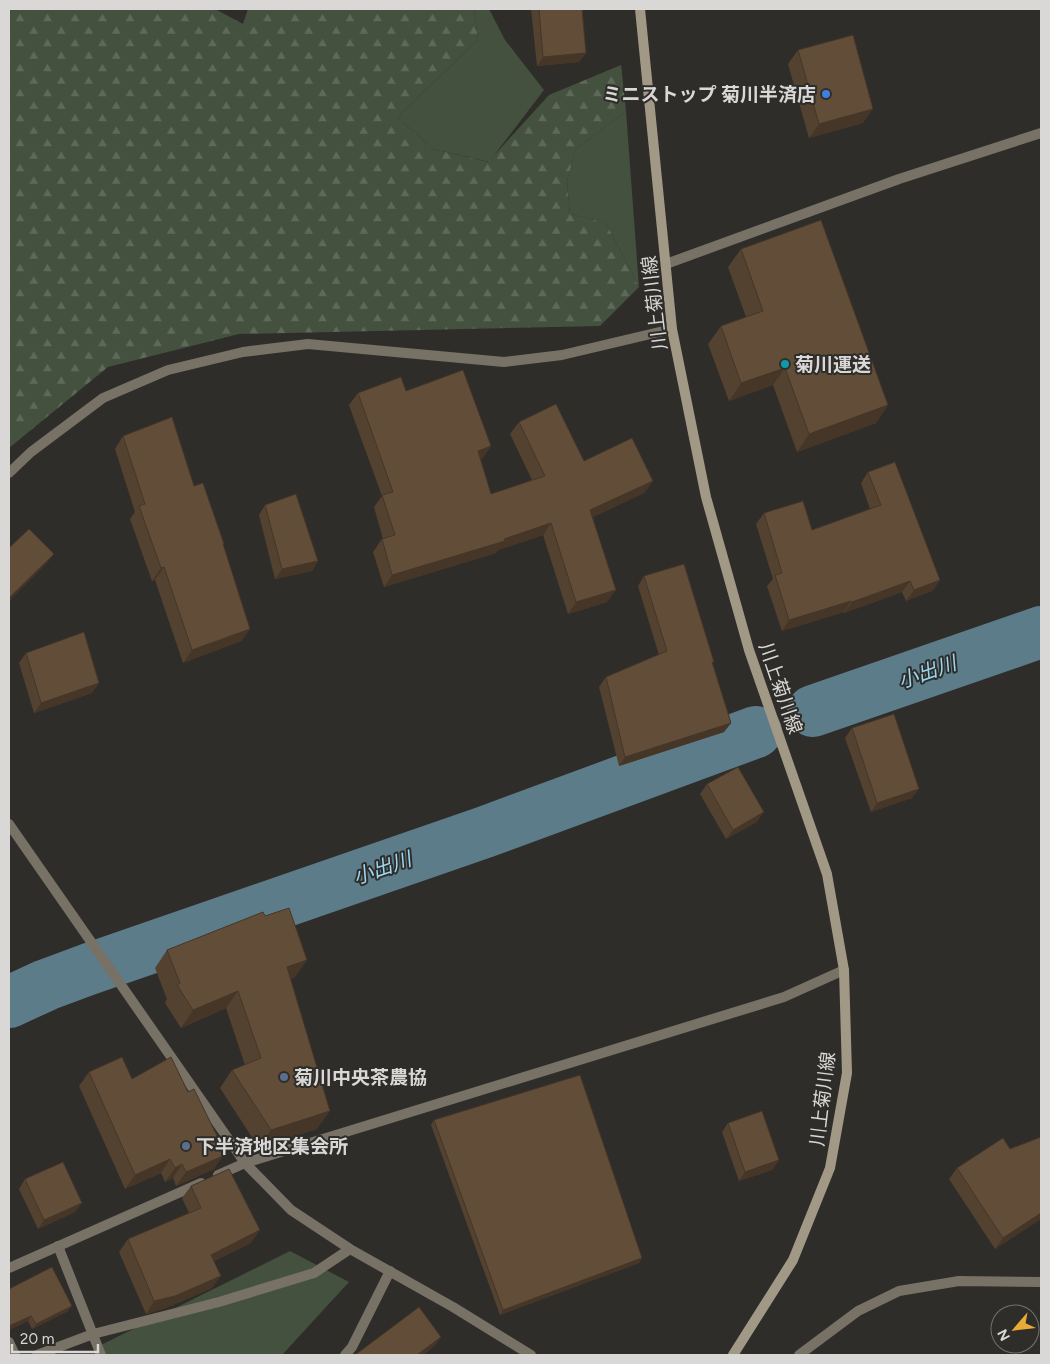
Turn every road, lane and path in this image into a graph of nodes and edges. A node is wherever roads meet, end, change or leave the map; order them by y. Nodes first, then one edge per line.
1 (640, 9) edge
2 (1041, 133) edge
3 (666, 264) junction
4 (672, 329) junction
5 (9, 472) edge
6 (9, 824) edge
7 (844, 970) junction
8 (245, 1163) junction
9 (58, 1246) junction
10 (350, 1249) junction
11 (9, 1268) edge
12 (390, 1271) junction
13 (1041, 1282) edge
14 (93, 1334) junction
15 (9, 1342) edge
16 (15, 1355) edge
17 (37, 1355) edge
18 (101, 1355) edge
19 (345, 1355) edge
20 (531, 1355) edge
21 (733, 1355) edge
22 (799, 1355) edge

1 - 3 main road, 川上菊川線
2 - 3 street
3 - 4 main road, 川上菊川線
4 - 5 street
4 - 7 main road, 川上菊川線
6 - 8 street
7 - 8 street
7 - 21 main road, 川上菊川線
8 - 9 street
8 - 10 street
9 - 11 street
9 - 14 street
10 - 12 street
10 - 14 street
12 - 19 street
12 - 20 street
13 - 22 street
14 - 17 street
14 - 18 street
15 - 16 street

